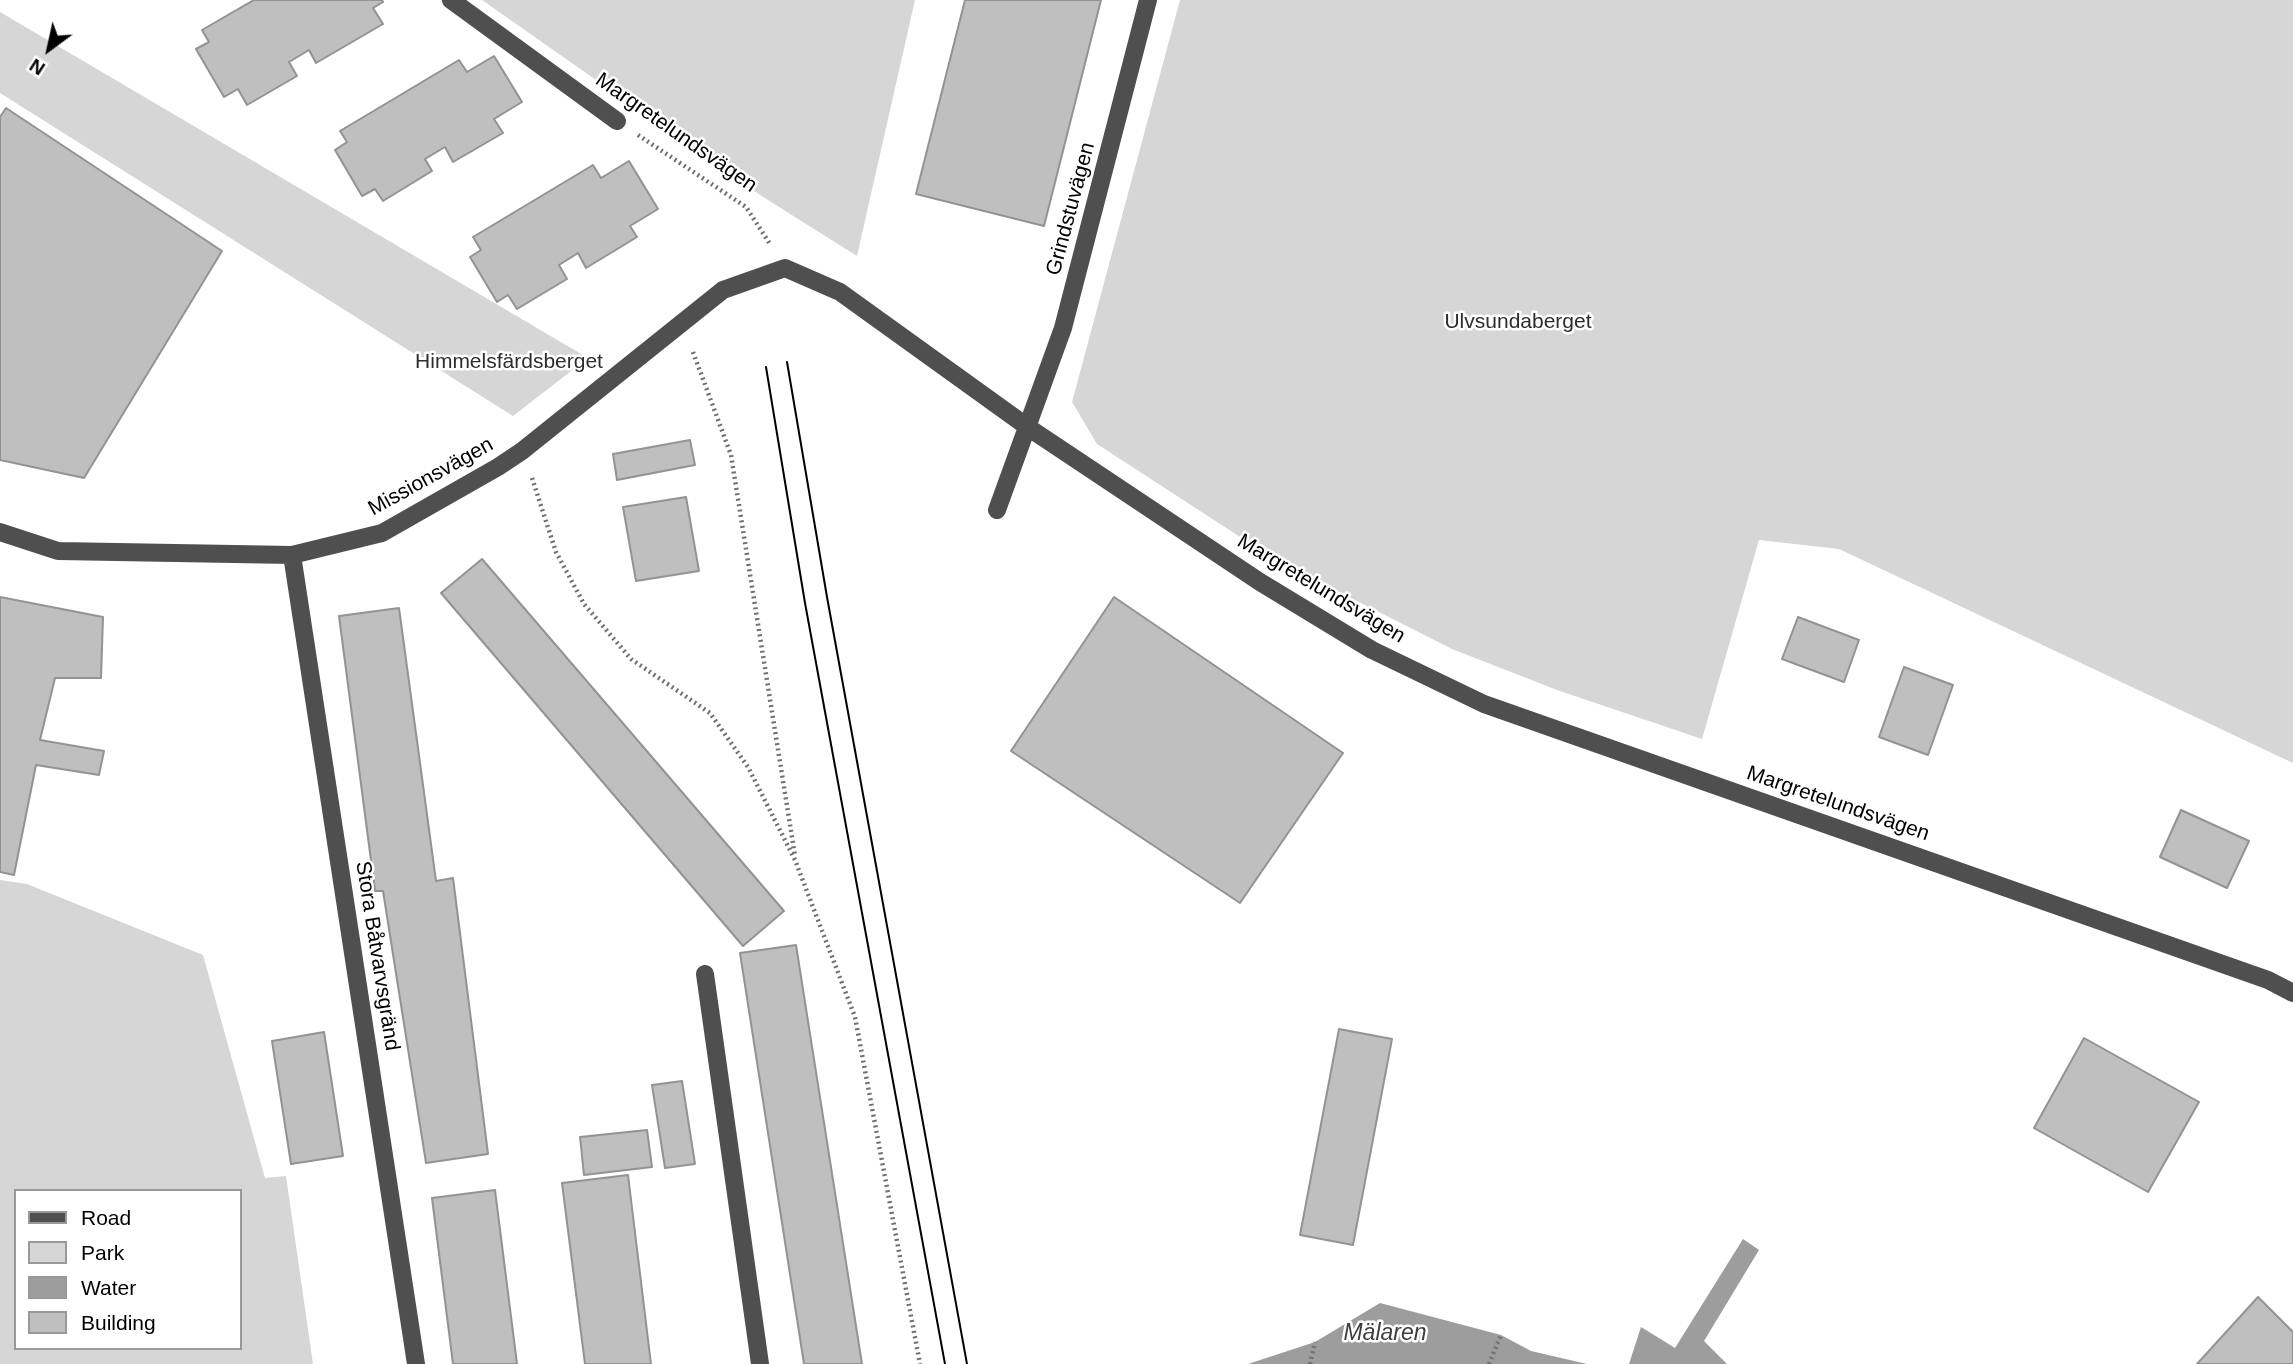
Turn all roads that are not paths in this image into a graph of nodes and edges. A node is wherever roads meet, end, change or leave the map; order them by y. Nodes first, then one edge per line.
1 (451, 0) edge
2 (1149, 0) edge
3 (617, 121) road end
4 (785, 268) joint
5 (1029, 428) junction
6 (997, 510) dead end
7 (0, 532) edge
8 (292, 555) junction
9 (705, 974) dead end
10 (2293, 993) edge
11 (416, 1364) edge
12 (760, 1364) edge

1 - 3 street, Margretelundsvägen
2 - 5 street, Grindstuvägen
4 - 5 street, Margretelundsvägen
4 - 8 street, Missionsvägen
5 - 6 street, Grindstuvägen
5 - 10 street, Margretelundsvägen
7 - 8 street, Missionsvägen
8 - 11 street, Stora Båtvarvsgränd
9 - 12 street

